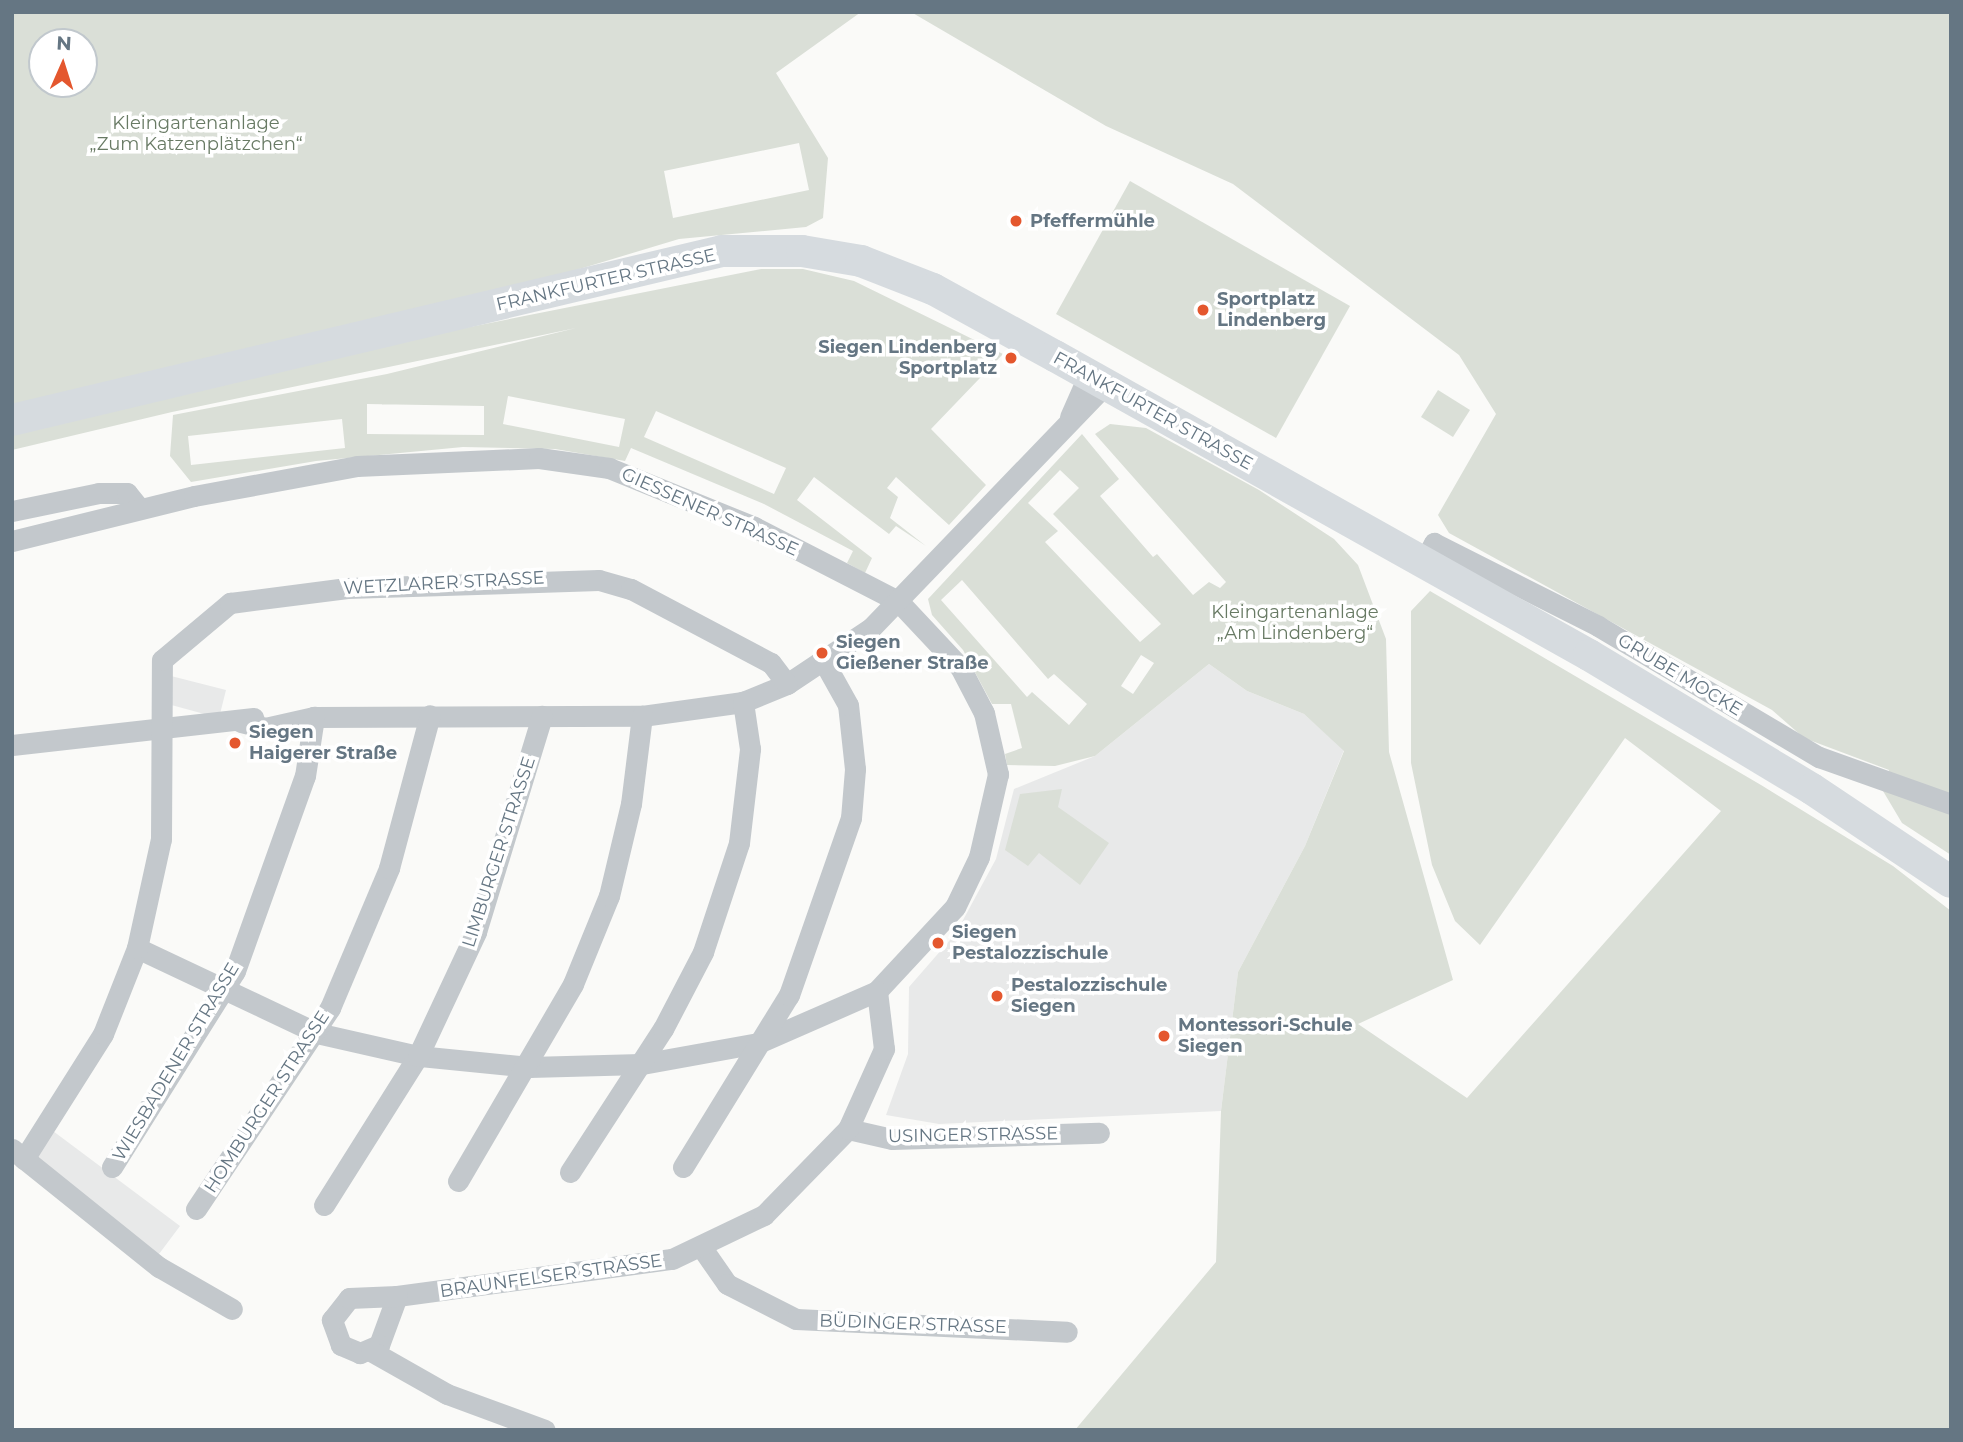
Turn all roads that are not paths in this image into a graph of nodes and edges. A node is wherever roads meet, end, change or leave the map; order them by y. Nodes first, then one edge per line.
1 (1097, 379) junction
2 (12, 420) edge
3 (139, 508) junction
4 (12, 511) edge
5 (12, 541) edge
6 (1423, 563) junction
7 (898, 601) junction
8 (824, 662) junction
9 (787, 684) junction
10 (743, 702) junction
11 (430, 715) junction
12 (542, 716) junction
13 (642, 716) junction
14 (314, 717) junction
15 (166, 728) junction
16 (12, 745) edge
17 (1951, 804) edge
18 (1951, 883) edge
19 (136, 948) junction
20 (877, 991) junction
21 (222, 992) junction
22 (317, 1033) junction
23 (758, 1043) junction
24 (418, 1056) junction
25 (641, 1064) junction
26 (529, 1067) junction
27 (848, 1129) junction
28 (1099, 1132) dead end
29 (18, 1154) edge
30 (112, 1167) dead end
31 (683, 1167) dead end
32 (570, 1172) dead end
33 (458, 1181) dead end
34 (324, 1205) dead end
35 (196, 1209) dead end
36 (702, 1248) junction
37 (397, 1296) junction
38 (232, 1309) dead end
39 (1068, 1332) dead end
40 (371, 1351) junction
41 (545, 1430) edge

1 - 2 main road, FRANKFURTER STRASSE
1 - 6 main road, FRANKFURTER STRASSE
1 - 7 street
3 - 4 street
3 - 5 street, GIESSENER STRASSE
3 - 7 street, GIESSENER STRASSE
6 - 17 street, GRUBE MOCKE
6 - 18 main road, FRANKFURTER STRASSE
7 - 8 street
7 - 20 street
8 - 9 street
8 - 23 street
9 - 10 street
9 - 15 street, WETZLARER STRASSE
10 - 13 street
10 - 25 street
11 - 12 street
11 - 14 street
11 - 22 street, HOMBURGER STRASSE
12 - 13 street
12 - 24 street, LIMBURGER STRASSE
13 - 26 street
14 - 15 street
14 - 21 street, WIESBADENER STRASSE
15 - 16 street
15 - 19 street
19 - 21 street
19 - 29 street
20 - 23 street
20 - 27 street, BRAUNFELSER STRASSE
21 - 22 street
21 - 30 street, WIESBADENER STRASSE
22 - 24 street
22 - 35 street, HOMBURGER STRASSE
23 - 25 street
23 - 31 street
24 - 26 street
24 - 34 street, LIMBURGER STRASSE
25 - 26 street
25 - 32 street
26 - 33 street
27 - 28 street, USINGER STRASSE
27 - 36 street, BRAUNFELSER STRASSE
29 - 38 street
36 - 37 street, BRAUNFELSER STRASSE
36 - 39 street, BÜDINGER STRASSE
37 - 40 street
37 - 40 street, BRAUNFELSER STRASSE
40 - 41 street, BRAUNFELSER STRASSE

